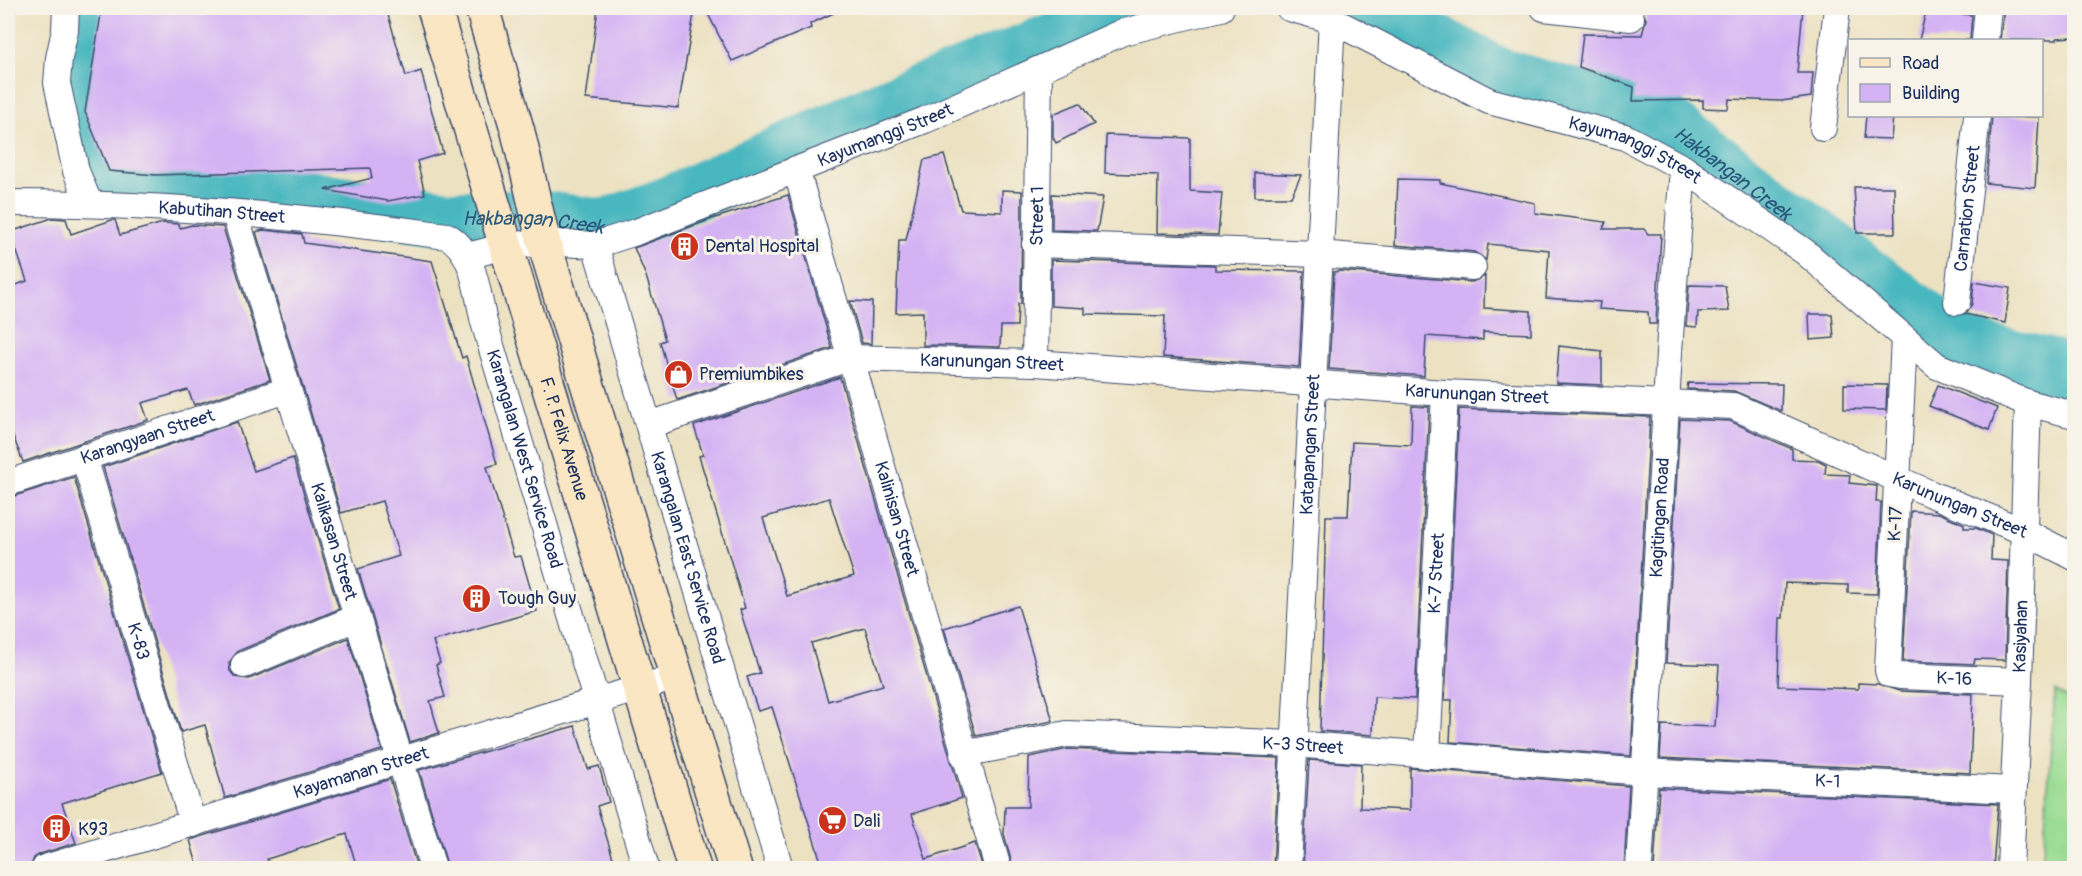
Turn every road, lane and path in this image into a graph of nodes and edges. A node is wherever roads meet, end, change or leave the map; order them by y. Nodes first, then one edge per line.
1 (66, 8) edge
2 (434, 8) edge
3 (482, 8) edge
4 (1221, 8) edge
5 (1289, 8) edge
6 (1544, 8) edge
7 (1837, 8) edge
8 (1988, 8) edge
9 (1332, 20) junction
10 (1630, 21) edge
11 (1985, 39) edge
12 (1039, 70) junction
13 (506, 87) junction
14 (462, 101) junction
15 (1977, 117) edge
16 (1823, 128) dead end
17 (1683, 168) junction
18 (796, 169) junction
19 (8, 202) edge
20 (89, 202) junction
21 (235, 214) junction
22 (543, 240) junction
23 (505, 244) junction
24 (595, 244) junction
25 (1035, 244) junction
26 (1319, 254) junction
27 (467, 256) junction
28 (1473, 267) dead end
29 (1957, 302) dead end
30 (1904, 338) junction
31 (849, 358) junction
32 (1035, 363) junction
33 (1313, 384) junction
34 (287, 390) junction
35 (1445, 393) junction
36 (1666, 402) junction
37 (2028, 403) junction
38 (2074, 415) edge
39 (650, 425) junction
40 (84, 457) junction
41 (1898, 479) junction
42 (8, 483) edge
43 (2025, 532) junction
44 (2074, 557) edge
45 (357, 618) junction
46 (244, 665) dead end
47 (1890, 674) joint
48 (676, 677) junction
49 (2019, 681) junction
50 (640, 688) junction
51 (595, 701) junction
52 (1293, 744) junction
53 (963, 754) junction
54 (1427, 755) junction
55 (399, 762) junction
56 (1644, 772) junction
57 (2013, 790) junction
58 (193, 824) junction
59 (45, 868) edge
60 (433, 868) edge
61 (646, 868) edge
62 (694, 868) edge
63 (735, 868) edge
64 (780, 868) edge
65 (998, 868) edge
66 (1288, 868) edge
67 (1639, 868) edge
68 (2010, 868) edge

1 - 20 street
2 - 14 main road, F. P. Felix Avenue
3 - 13 main road, F. P. Felix Avenue
4 - 12 street, Kayumanggi Street
5 - 9 street, Kayumanggi Street
6 - 10 street
7 - 16 street
8 - 11 street
9 - 17 street, Kayumanggi Street
9 - 26 street, Katapangan Street
12 - 18 street, Kayumanggi Street
12 - 25 street, Street 1
13 - 14 main road
13 - 22 main road, F. P. Felix Avenue
14 - 23 main road, F. P. Felix Avenue
15 - 29 street, Carnation Street
17 - 30 street, Kayumanggi Street
17 - 36 street, Kagitingan Road
18 - 24 street, Kayumanggi Street
18 - 31 street, Kalinisan Street
19 - 20 street, Kabutihan Street
20 - 21 street, Kabutihan Street
21 - 27 street, Kabutihan Street
21 - 34 street, Kalikasan Street
22 - 23 street
22 - 24 street, Kayumanggi Street
22 - 48 main road, F. P. Felix Avenue
23 - 27 street
23 - 50 main road, F. P. Felix Avenue
24 - 39 street, Karangalan East Service Road
25 - 26 street
25 - 32 street, Street 1
26 - 28 street
26 - 33 street, Katapangan Street
27 - 51 street, Karangalan West Service Road
30 - 37 street, Kayumanggi Street
30 - 41 street, K-17
31 - 32 street, Karunungan Street
31 - 39 street
31 - 53 street, Kalinisan Street
32 - 33 street, Karunungan Street
33 - 35 street, Karunungan Street
33 - 52 street, Katapangan Street
34 - 40 street, Karangyaan Street
34 - 45 street, Kalikasan Street
35 - 36 street, Karunungan Street
35 - 54 street, K-7 Street
36 - 41 street, Karunungan Street
36 - 56 street, Kagitingan Road
37 - 38 street, Kayumanggi Street
37 - 43 street, Kasiyahan
39 - 64 street, Karangalan East Service Road
40 - 42 street, Karangyaan Street
40 - 58 street, K-83
41 - 43 street, Karunungan Street
41 - 47 street, K-17
43 - 44 street, Karunungan Street
43 - 49 street, Kasiyahan
45 - 46 street
45 - 55 street, Kalikasan Street
47 - 49 street, K-16
48 - 50 street, Kayamanan Street
48 - 63 main road, F. P. Felix Avenue
49 - 57 street, Kasiyahan
50 - 51 street, Kayamanan Street
50 - 62 main road, F. P. Felix Avenue
51 - 55 street, Kayamanan Street
51 - 61 street, Karangalan West Service Road
52 - 53 street, K-3 Street
52 - 54 street, K-3 Street
52 - 66 street, Katapangan Street
53 - 65 street, Kalinisan Street
54 - 56 street, K-3 Street
55 - 58 street, Kayamanan Street
55 - 60 street, Kalikasan Street
56 - 57 street, K-1
56 - 67 street, Kagitingan Road
57 - 68 street, Kasiyahan
58 - 59 street, Kayamanan Street

